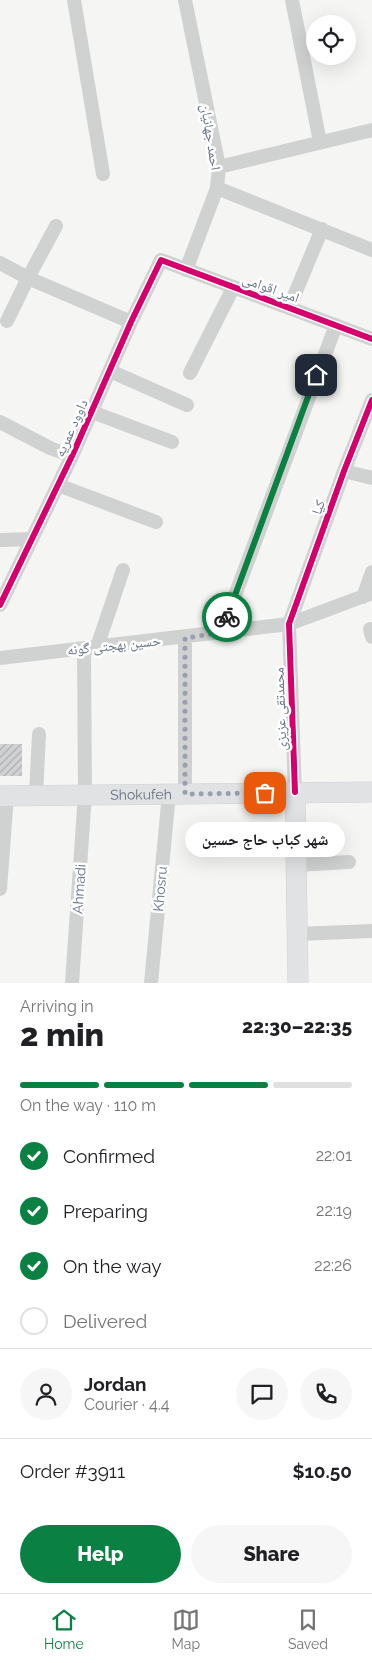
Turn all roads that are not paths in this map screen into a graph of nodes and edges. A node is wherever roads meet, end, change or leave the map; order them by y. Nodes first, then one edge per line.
1 (74, 0) edge
2 (185, 0) edge
3 (292, 0) edge
4 (372, 130) edge
5 (320, 142) junction
6 (219, 167) junction
7 (103, 174) dead end
8 (217, 188) junction
9 (56, 226) dead end
10 (322, 229) junction
11 (372, 250) edge
12 (161, 260) joint
13 (0, 263) edge
14 (186, 270) junction
15 (28, 278) junction
16 (233, 288) junction
17 (289, 308) junction
18 (7, 321) dead end
19 (131, 322) junction
20 (336, 326) junction
21 (372, 339) edge
22 (110, 371) junction
23 (190, 373) dead end
24 (372, 400) edge
25 (187, 405) dead end
26 (92, 412) junction
27 (0, 422) edge
28 (172, 442) dead end
29 (72, 456) junction
30 (344, 471) junction
31 (372, 478) edge
32 (58, 486) junction
33 (156, 522) dead end
34 (32, 539) junction
35 (0, 540) edge
36 (123, 570) dead end
37 (372, 572) edge
38 (367, 595) edge
39 (0, 604) edge
40 (289, 624) junction
41 (220, 633) junction
42 (185, 638) junction
43 (90, 648) junction
44 (0, 658) edge
45 (39, 734) dead end
46 (295, 792) junction
47 (372, 792) edge
48 (85, 794) junction
49 (177, 794) junction
50 (3, 796) edge
51 (36, 796) junction
52 (244, 848) dead end
53 (296, 855) junction
54 (348, 862) dead end
55 (1, 864) edge
56 (0, 889) edge
57 (372, 930) edge
58 (297, 934) junction
59 (72, 983) edge
60 (151, 983) edge
61 (298, 983) edge

1 - 7 street
2 - 6 street, احمد جهانیان
3 - 5 street
4 - 5 street
5 - 6 street
6 - 8 street, احمد جهانیان
8 - 10 street
8 - 14 street, احمد جهانیان
9 - 15 street
10 - 11 street
10 - 17 street
12 - 14 street, امیر اقوامی
12 - 19 street, داوود عمریه
13 - 15 street
14 - 16 street, امیر اقوامی
15 - 18 street
15 - 19 street
16 - 17 street, امیر اقوامی
16 - 23 street
17 - 20 street, امیر اقوامی
19 - 22 street, داوود عمریه
20 - 21 street, امیر اقوامی
20 - 41 street
22 - 25 street
22 - 26 street, داوود عمریه
24 - 30 street, کیا
26 - 28 street
26 - 29 street, داوود عمریه
27 - 29 street
29 - 32 street, داوود عمریه
30 - 31 street
30 - 40 street, کیا
32 - 33 street
32 - 34 street, داوود عمریه
34 - 35 street
34 - 39 street, داوود عمریه
36 - 43 street, Ahmadi
37 - 38 street
38 - 40 street, حسین بهجتی گونه
40 - 41 street, حسین بهجتی گونه
40 - 46 street, محمدتقی عزیزی
41 - 42 street, حسین بهجتی گونه
42 - 43 street, حسین بهجتی گونه
42 - 49 street, Khosru
43 - 44 street, حسین بهجتی گونه
43 - 48 street, Ahmadi
45 - 51 street
46 - 47 main road, Shokufeh
46 - 49 main road, Shokufeh
46 - 53 main road, محمدتقی عزیزی
48 - 49 main road, Shokufeh
48 - 51 main road, Shokufeh
48 - 59 street, Ahmadi
49 - 60 street, Khosru
50 - 51 main road, Shokufeh
50 - 55 street
52 - 53 street
53 - 54 street
53 - 58 main road, محمدتقی عزیزی
55 - 56 street
57 - 58 street
58 - 61 main road, محمدتقی عزیزی

